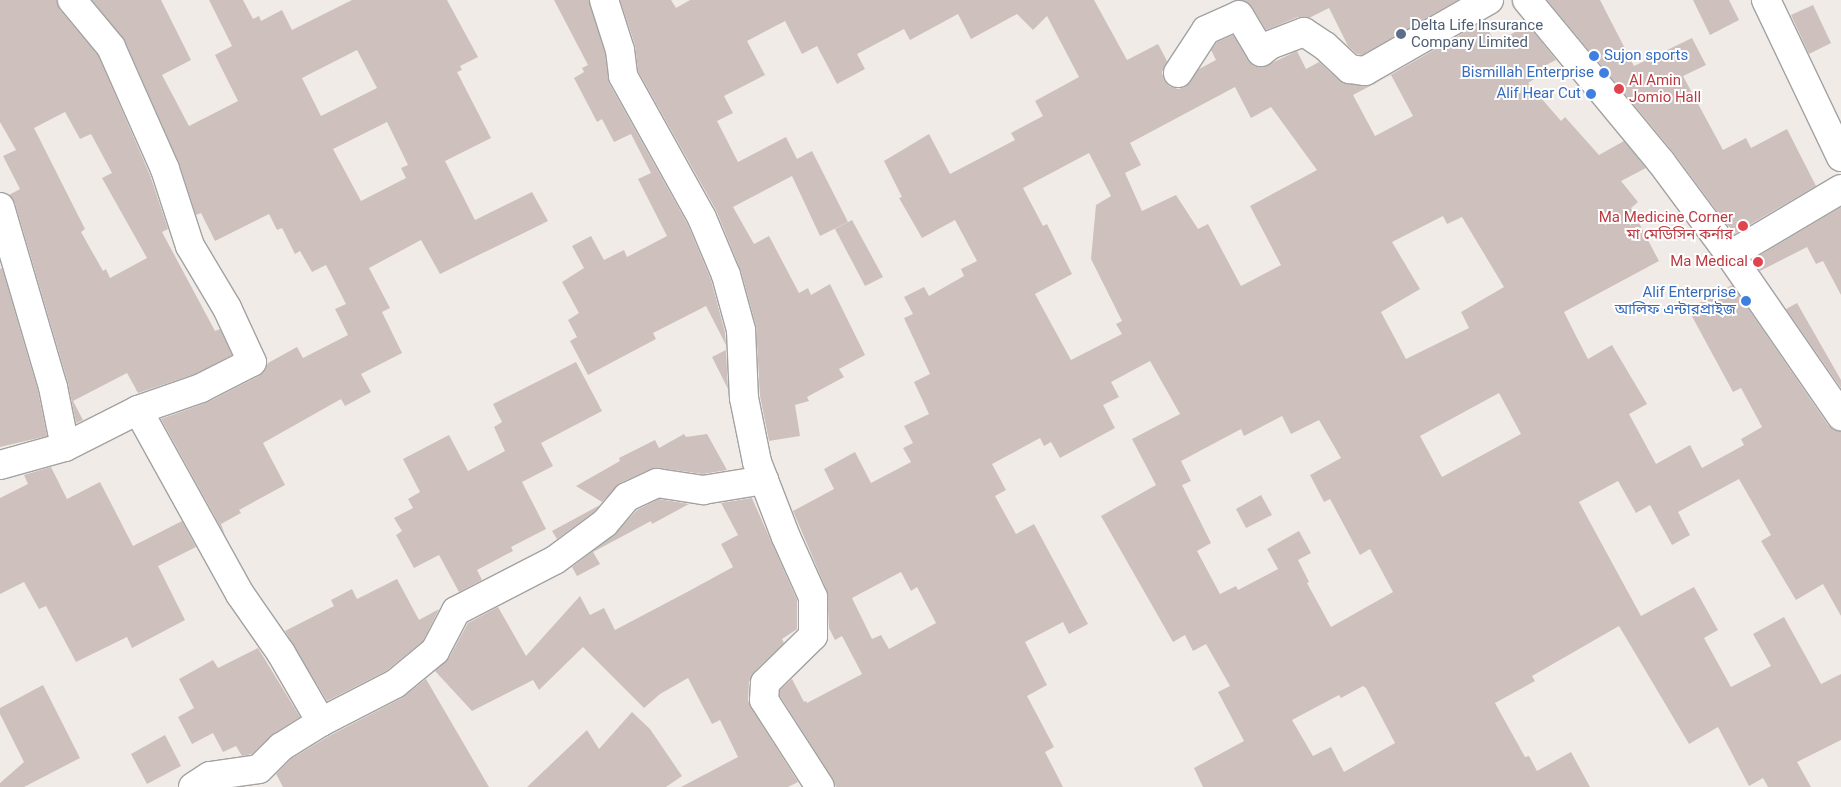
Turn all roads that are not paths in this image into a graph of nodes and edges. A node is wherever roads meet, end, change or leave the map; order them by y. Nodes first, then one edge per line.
1 (72, 0) edge
2 (604, 0) edge
3 (1489, 0) edge
4 (1527, 0) edge
5 (1766, 0) edge
6 (1178, 73) dead end
7 (1841, 157) edge
8 (1841, 189) edge
9 (0, 207) edge
10 (1730, 255) junction
11 (138, 410) junction
12 (1841, 416) edge
13 (65, 447) junction
14 (0, 465) edge
15 (764, 480) junction
16 (320, 722) junction
17 (193, 787) edge
18 (820, 787) edge

1 - 11 street
2 - 15 street
3 - 6 street
4 - 10 street
5 - 7 street
8 - 10 street
9 - 13 street
10 - 12 street
11 - 13 street
11 - 16 street
13 - 14 street
15 - 16 street
15 - 18 street
16 - 17 street

